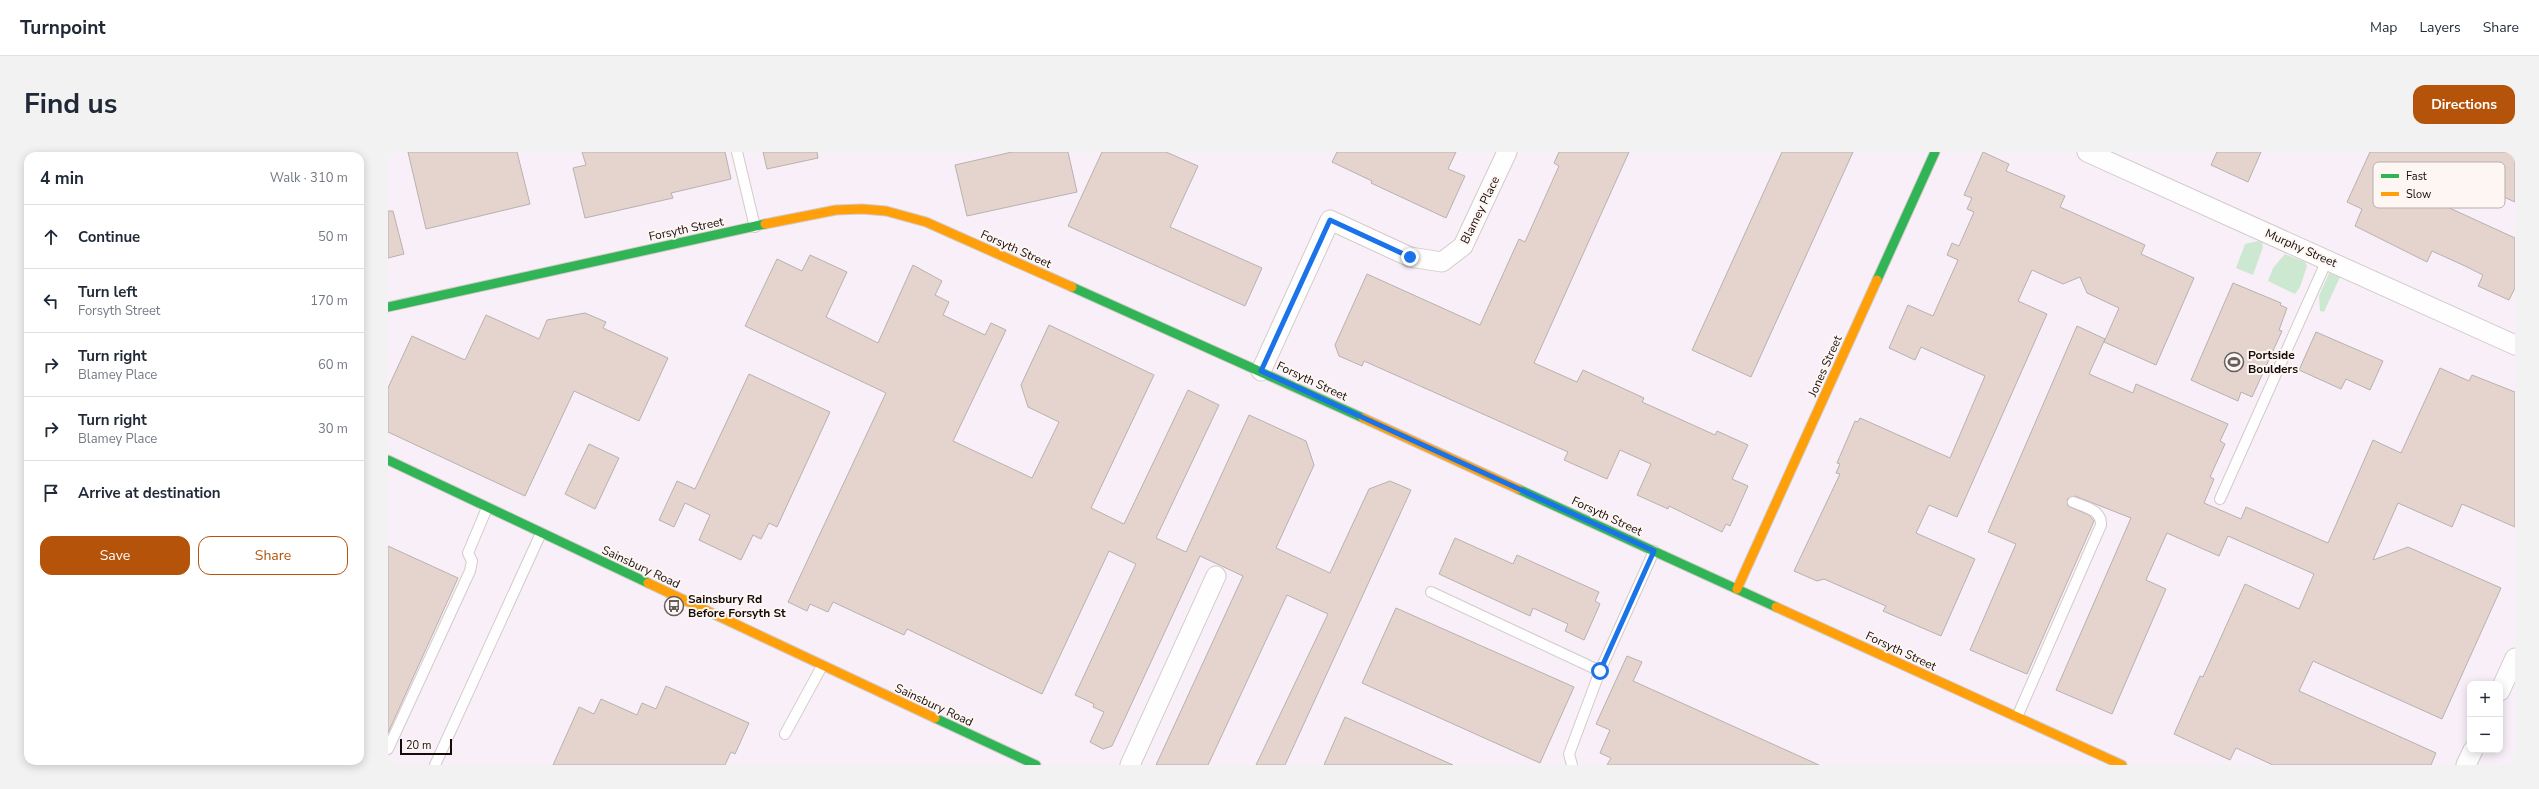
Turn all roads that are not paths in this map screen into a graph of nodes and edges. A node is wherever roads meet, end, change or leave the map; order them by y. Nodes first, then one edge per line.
1 (737, 152) edge
2 (1507, 152) edge
3 (1935, 152) edge
4 (2087, 152) edge
5 (755, 227) junction
6 (2327, 260) junction
7 (388, 307) edge
8 (2515, 346) edge
9 (1261, 371) junction
10 (388, 460) edge
11 (2220, 499) dead end
12 (2073, 502) dead end
13 (487, 508) junction
14 (541, 533) junction
15 (1654, 551) junction
16 (1216, 576) dead end
17 (1737, 589) junction
18 (1431, 592) dead end
19 (2514, 663) edge
20 (822, 666) junction
21 (1600, 671) junction
22 (2503, 685) edge
23 (2017, 717) junction
24 (785, 734) dead end
25 (388, 749) edge
26 (2472, 753) edge
27 (434, 765) edge
28 (1036, 765) edge
29 (1130, 765) edge
30 (1572, 765) edge
31 (2122, 765) edge
32 (2466, 765) edge

1 - 5 lane
2 - 9 street, Blamey Place
3 - 17 street, Jones Street
4 - 6 street, Murphy Street
5 - 7 street, Forsyth Street
5 - 9 street, Forsyth Street
6 - 8 street, Murphy Street
6 - 11 lane
9 - 15 street, Forsyth Street
10 - 13 street, Sainsbury Road
12 - 23 lane
13 - 14 street, Sainsbury Road
13 - 25 lane
14 - 20 street, Sainsbury Road
14 - 27 lane
15 - 17 street, Forsyth Street
15 - 21 lane
16 - 29 street
17 - 23 street, Forsyth Street
18 - 21 lane
19 - 22 street
20 - 24 lane
20 - 28 street, Sainsbury Road
21 - 30 lane
23 - 31 street, Forsyth Street
26 - 32 street

